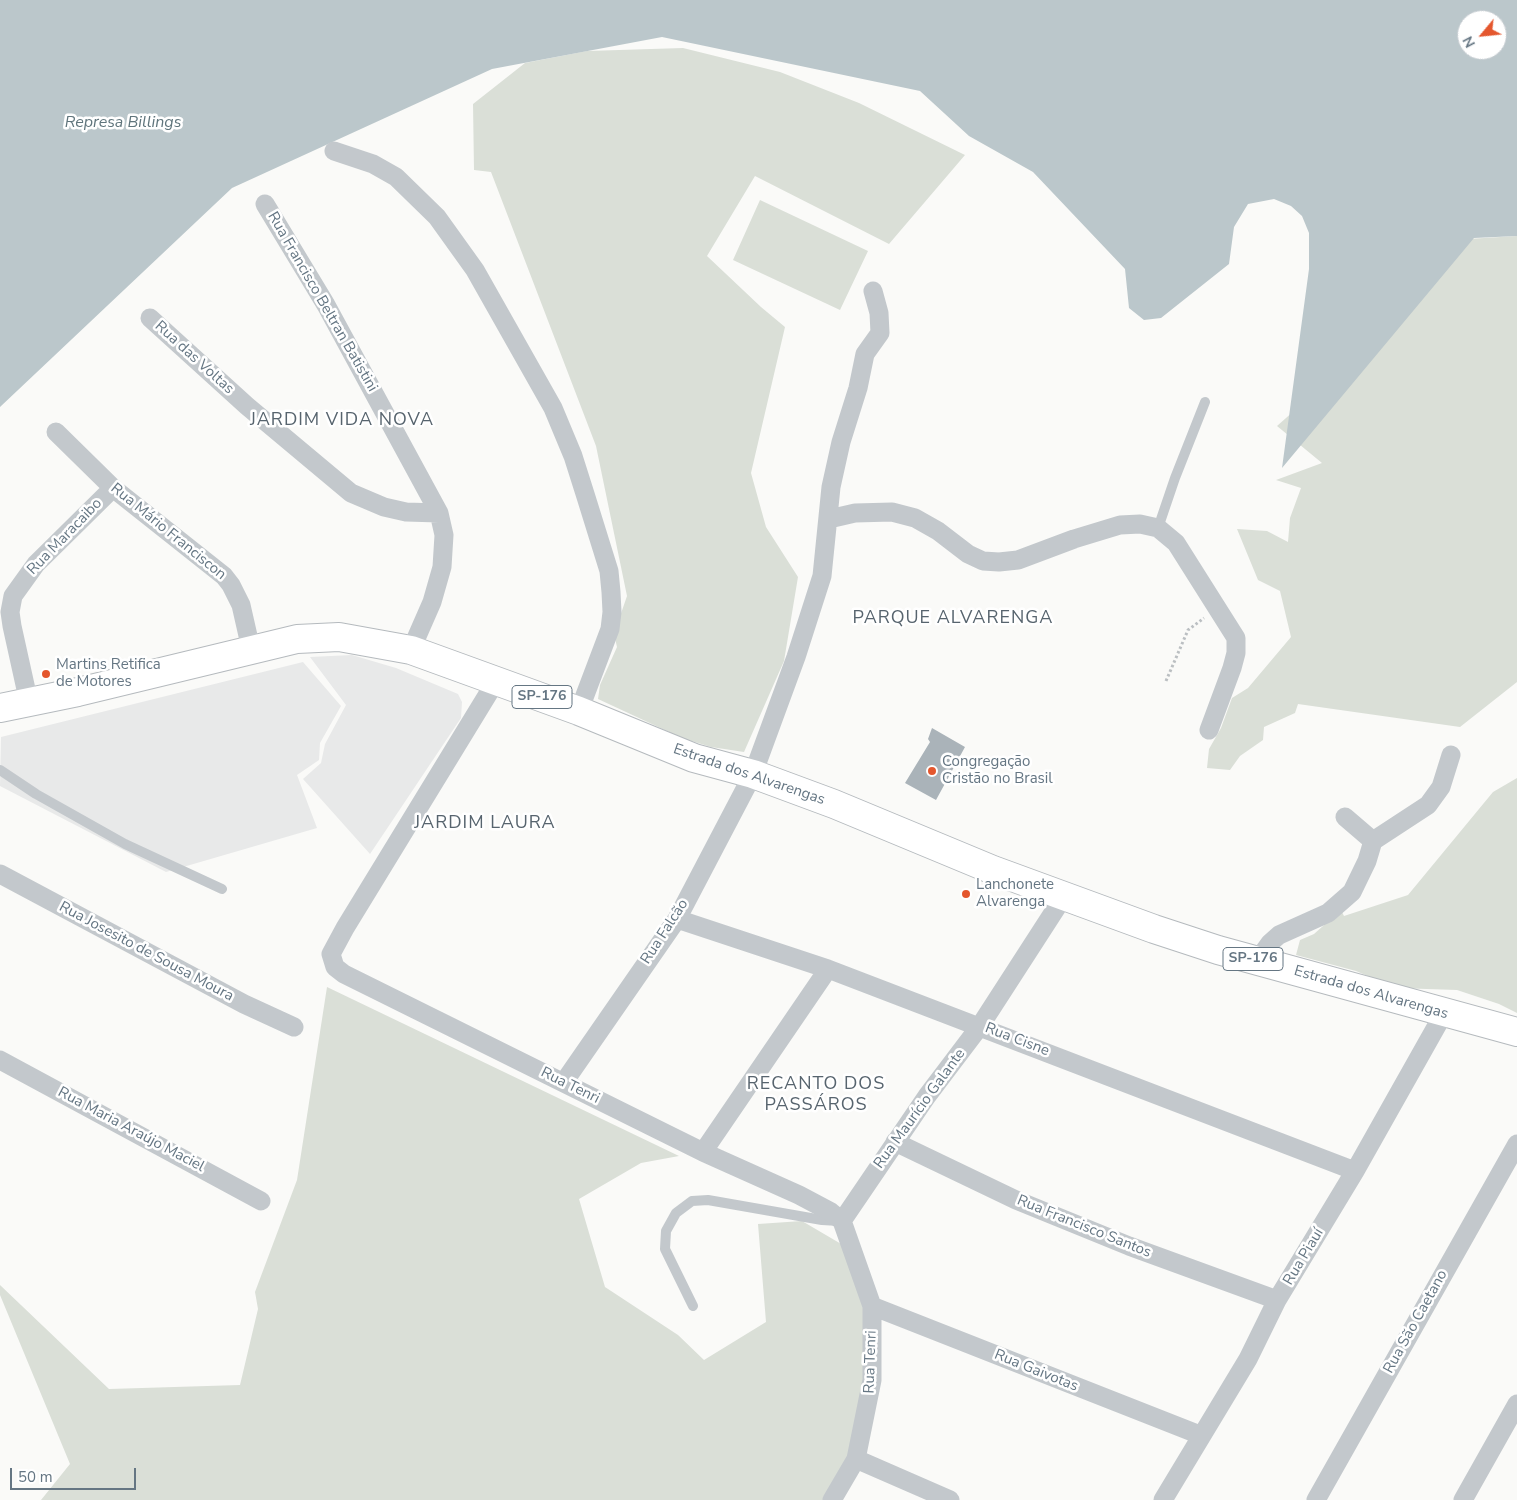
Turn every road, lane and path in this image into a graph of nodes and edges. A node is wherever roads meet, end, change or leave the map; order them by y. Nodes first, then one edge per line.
1 (334, 152) dead end
2 (266, 204) dead end
3 (874, 291) dead end
4 (150, 318) dead end
5 (1205, 402) dead end
6 (56, 432) dead end
7 (113, 488) junction
8 (439, 513) junction
9 (830, 519) junction
10 (1158, 528) junction
11 (1218, 612) junction
12 (250, 649) junction
13 (411, 650) junction
14 (496, 681) junction
15 (1166, 681) dead end
16 (29, 703) junction
17 (0, 708) edge
18 (579, 711) junction
19 (1209, 730) dead end
20 (1451, 755) dead end
21 (0, 770) edge
22 (753, 774) junction
23 (1345, 818) dead end
24 (1373, 841) junction
25 (0, 874) edge
26 (222, 889) dead end
27 (1064, 896) junction
28 (676, 919) junction
29 (1257, 961) junction
30 (828, 969) junction
31 (1444, 1013) junction
32 (980, 1026) junction
33 (294, 1027) dead end
34 (1517, 1032) edge
35 (0, 1060) edge
36 (564, 1082) junction
37 (895, 1142) junction
38 (1517, 1144) edge
39 (703, 1152) junction
40 (1355, 1171) junction
41 (261, 1201) dead end
42 (842, 1221) junction
43 (1278, 1300) junction
44 (692, 1306) dead end
45 (872, 1306) junction
46 (1517, 1404) edge
47 (1200, 1435) junction
48 (856, 1459) junction
49 (832, 1500) edge
50 (950, 1500) edge
51 (1163, 1500) edge
52 (1316, 1500) edge
53 (1463, 1500) edge

1 - 18 street
2 - 8 street, Rua Francisco Beltran Batistini
3 - 9 street, Rua Falcão
4 - 8 street, Rua das Voltas
5 - 10 lane
6 - 7 street, Rua Mário Franciscon
7 - 12 street, Rua Mário Franciscon
7 - 16 street, Rua Maracaibo
8 - 13 street, Rua Francisco Beltran Batistini
9 - 10 street
9 - 22 street, Rua Falcão
10 - 11 street
11 - 15 path
11 - 19 street
12 - 13 main road, Estrada dos Alvarengas / SP-176
12 - 16 main road, Estrada dos Alvarengas / SP-176
13 - 14 main road, Estrada dos Alvarengas / SP-176
14 - 18 main road, Estrada dos Alvarengas / SP-176
14 - 36 street, Rua Tenri
16 - 17 main road, Estrada dos Alvarengas / SP-176
18 - 22 main road, Estrada dos Alvarengas / SP-176
20 - 24 street
21 - 26 lane
22 - 27 main road, Estrada dos Alvarengas / SP-176
22 - 28 street, Rua Falcão
23 - 24 street
24 - 29 street
25 - 33 street, Rua Josesito de Sousa Moura
27 - 29 main road, Estrada dos Alvarengas / SP-176
27 - 32 street, Rua Maurício Galante
28 - 30 street, Rua Cisne
28 - 36 street, Rua Falcão
29 - 31 main road, Estrada dos Alvarengas / SP-176
30 - 32 street, Rua Cisne
30 - 39 street
31 - 34 main road, Estrada dos Alvarengas / SP-176
31 - 40 street, Rua Piauí
32 - 37 street, Rua Maurício Galante
32 - 40 street, Rua Cisne
35 - 41 street, Rua Maria Araújo Maciel
36 - 39 street, Rua Tenri
37 - 42 street, Rua Maurício Galante
37 - 43 street, Rua Francisco Santos
38 - 52 street, Rua São Caetano
39 - 42 street, Rua Tenri
40 - 43 street, Rua Piauí
42 - 44 lane
42 - 45 street, Rua Tenri
43 - 47 street, Rua Piauí
45 - 47 street, Rua Gaivotas
45 - 48 street, Rua Tenri
46 - 53 street
47 - 51 street, Rua Piauí
48 - 49 street, Rua Tenri
48 - 50 street

